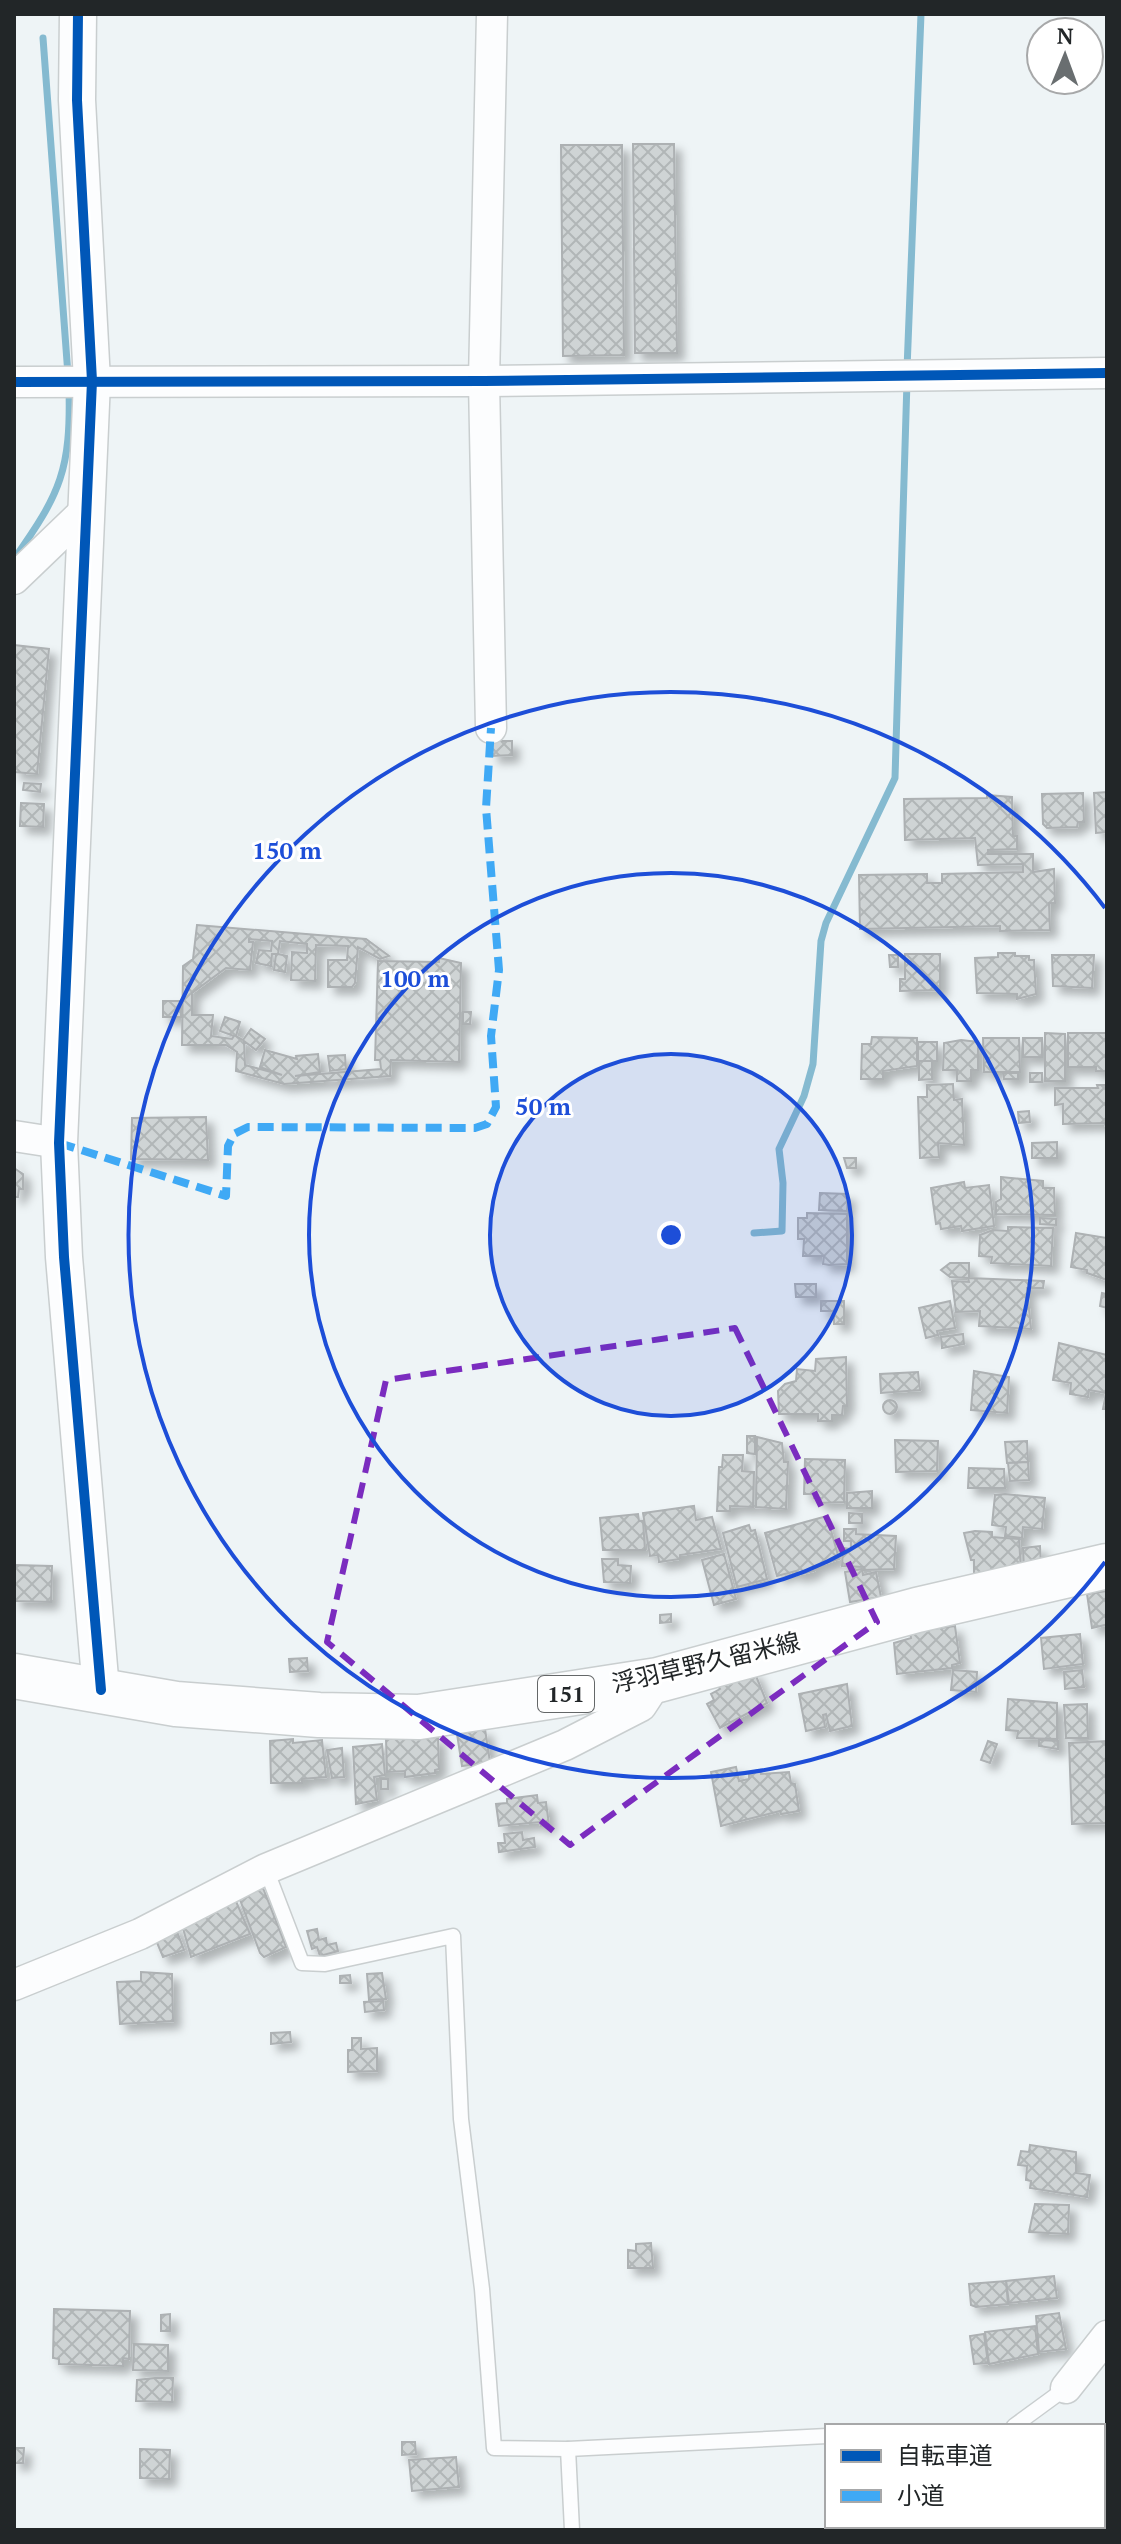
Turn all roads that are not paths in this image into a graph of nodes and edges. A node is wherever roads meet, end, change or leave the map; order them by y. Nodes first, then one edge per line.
1 (78, 14) edge
2 (492, 14) edge
3 (1107, 373) edge
4 (484, 381) junction
5 (14, 382) edge
6 (75, 382) junction
7 (89, 507) junction
8 (14, 579) edge
9 (491, 728) dead end
10 (14, 1136) edge
11 (59, 1143) junction
12 (1107, 1566) edge
13 (14, 1676) edge
14 (658, 1680) junction
15 (101, 1690) junction
16 (266, 1869) junction
17 (14, 1985) edge
18 (1107, 2336) edge
19 (1066, 2388) joint
20 (1017, 2424) edge
21 (825, 2436) edge
22 (568, 2449) junction
23 (572, 2530) edge

1 - 6 street
2 - 4 street
3 - 4 street
4 - 6 street
4 - 9 street
5 - 6 street
6 - 7 street
7 - 8 street
7 - 11 street
10 - 11 street
11 - 15 street
12 - 14 main road, 浮羽草野久留米線 / 151
13 - 15 main road, 浮羽草野久留米線 / 151
14 - 15 main road, 浮羽草野久留米線 / 151
14 - 16 street
16 - 17 street
16 - 22 lane
18 - 19 street
19 - 20 lane
21 - 22 lane
22 - 23 lane

